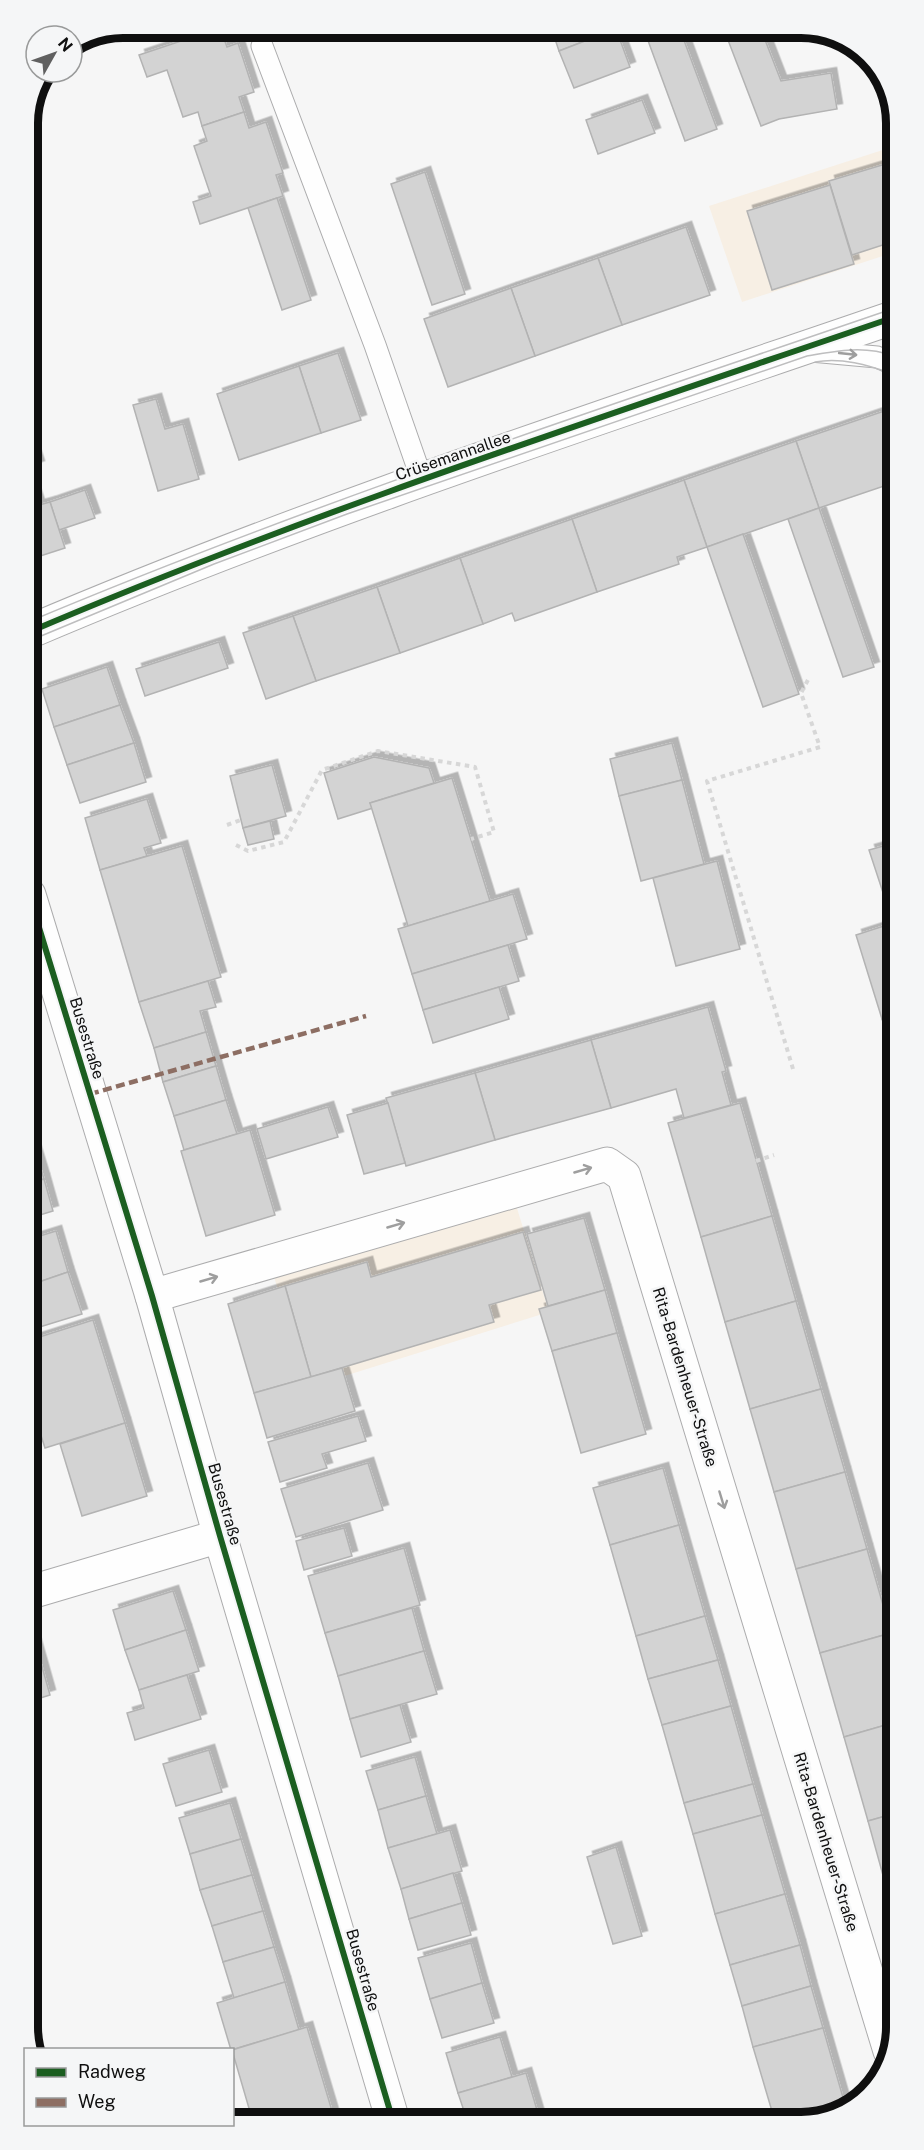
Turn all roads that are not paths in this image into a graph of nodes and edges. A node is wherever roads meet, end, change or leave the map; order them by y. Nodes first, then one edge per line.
1 (262, 46) dead end
2 (886, 320) edge
3 (801, 350) junction
4 (886, 361) edge
5 (422, 480) junction
6 (38, 628) edge
7 (38, 923) edge
8 (153, 1296) junction
9 (219, 1536) junction
10 (37, 1590) edge
11 (886, 2038) edge
12 (390, 2112) edge

1 - 5 lane, Crüsemannallee
2 - 3 street, Crüsemannallee
3 -> 4 lane
3 - 5 street, Crüsemannallee
5 - 6 street, Crüsemannallee
7 - 8 street, Busestraße
8 - 9 street, Busestraße
8 -> 11 street, Rita-Bardenheuer-Straße
9 - 10 street
9 - 12 street, Busestraße

